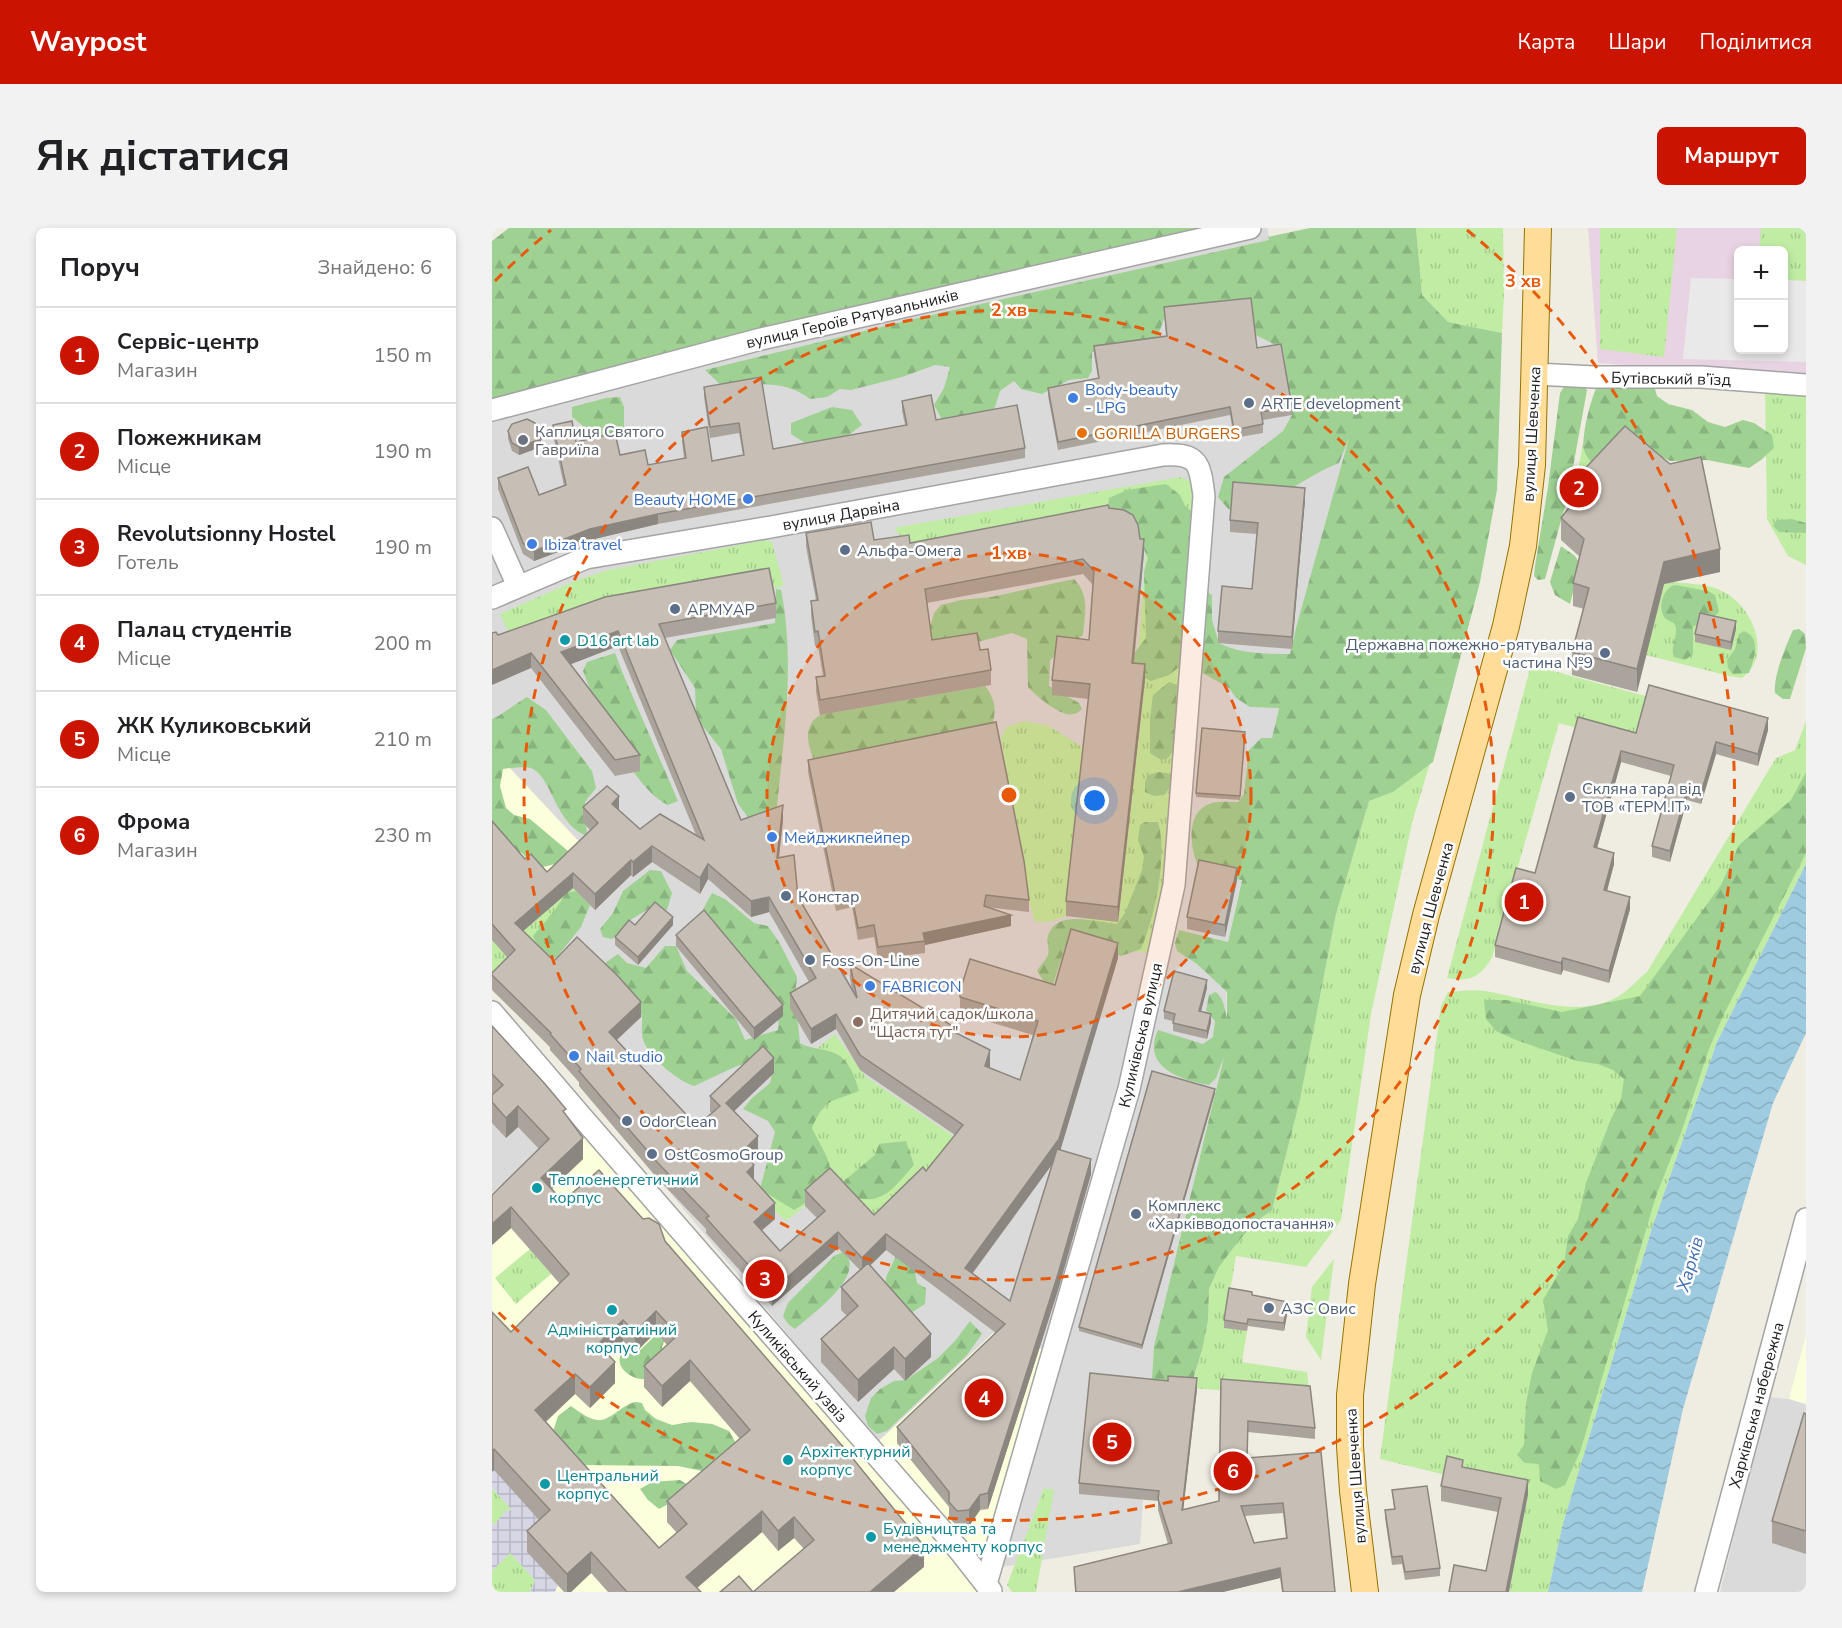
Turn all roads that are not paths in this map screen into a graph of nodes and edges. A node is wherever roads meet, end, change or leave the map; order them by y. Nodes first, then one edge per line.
1 (1250, 228) edge
2 (1538, 228) edge
3 (1535, 374) junction
4 (1806, 385) edge
5 (492, 410) edge
6 (1195, 461) joint
7 (492, 528) edge
8 (518, 586) junction
9 (492, 598) edge
10 (492, 1012) edge
11 (1806, 1219) edge
12 (989, 1588) edge
13 (1365, 1592) edge
14 (1706, 1592) edge

1 - 5 street, вулиця Героїв Рятувальників
2 - 3 main road, вулиця Шевченка
3 - 4 street, Бутівський в’їзд
3 - 13 main road, вулиця Шевченка
6 - 8 street, вулиця Дарвіна
6 - 12 street, Куликівська вулиця
7 - 8 street
8 - 9 street, вулиця Дарвіна
10 - 12 street, Куликівський узвіз
11 - 14 street, Харківська набережна

